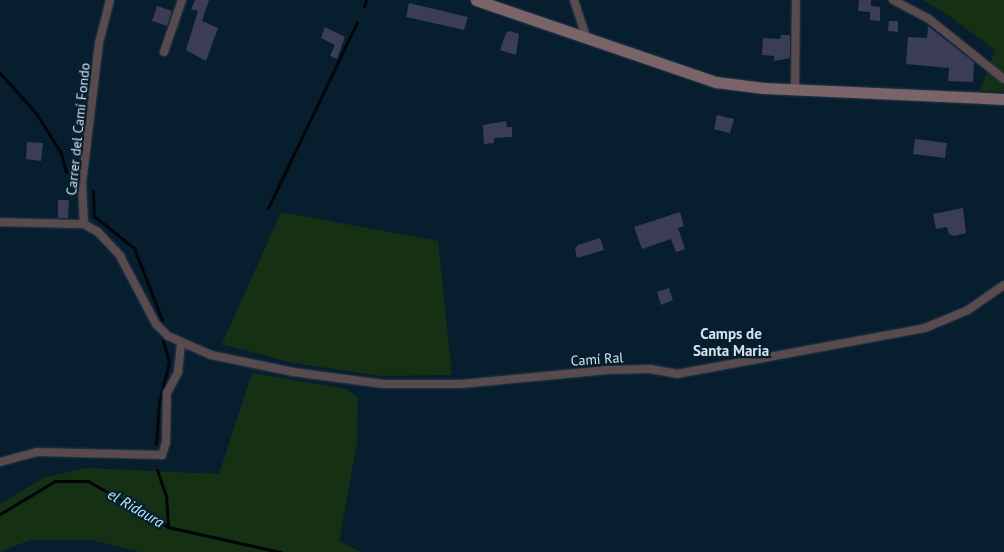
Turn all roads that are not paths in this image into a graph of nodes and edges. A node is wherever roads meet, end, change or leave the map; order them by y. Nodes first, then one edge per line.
1 (110, 0) edge
2 (182, 0) edge
3 (476, 0) edge
4 (574, 0) edge
5 (796, 0) edge
6 (893, 0) edge
7 (586, 38) junction
8 (164, 52) dead end
9 (1004, 79) edge
10 (795, 89) junction
11 (1004, 99) edge
12 (0, 222) edge
13 (84, 224) junction
14 (1004, 285) edge
15 (181, 343) junction
16 (0, 462) edge

1 - 13 street, Carrer del Camí Fondo
2 - 8 street
3 - 7 street
4 - 7 street
5 - 10 street
6 - 9 street
7 - 10 street
10 - 11 street
12 - 13 street
13 - 15 street
14 - 15 street, Camí Ral
15 - 16 street

